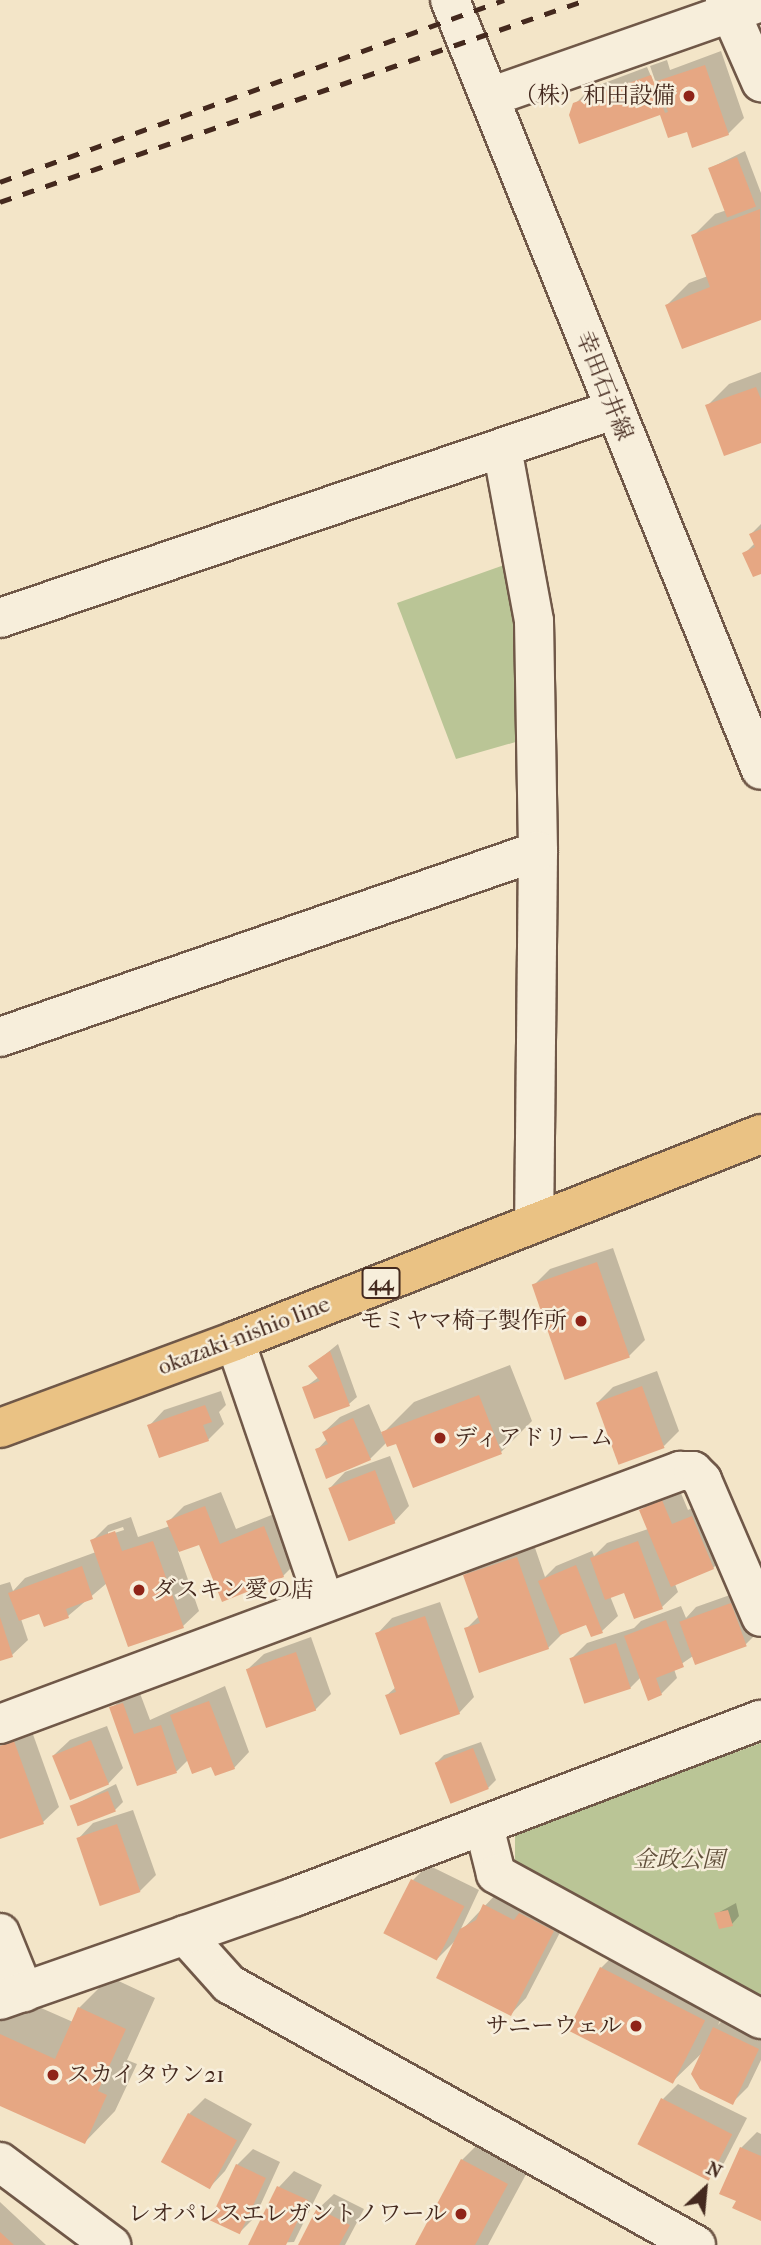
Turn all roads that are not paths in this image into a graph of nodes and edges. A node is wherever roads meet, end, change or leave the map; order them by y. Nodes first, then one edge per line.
1 (452, 0) edge
2 (739, 5) edge
3 (761, 82) edge
4 (489, 97) junction
5 (613, 410) junction
6 (502, 448) junction
7 (0, 618) edge
8 (761, 771) edge
9 (538, 851) junction
10 (0, 1037) edge
11 (761, 1134) edge
12 (534, 1223) junction
13 (235, 1341) junction
14 (0, 1428) edge
15 (324, 1601) junction
16 (761, 1617) edge
17 (761, 1720) edge
18 (0, 1724) edge
19 (484, 1826) junction
20 (0, 1933) edge
21 (185, 1935) junction
22 (12, 1996) edge
23 (761, 2019) edge
24 (0, 2162) edge
25 (111, 2245) edge
26 (696, 2245) edge

1 - 4 street, 幸田石井線
2 - 3 street
2 - 4 street
4 - 5 street, 幸田石井線
5 - 6 street
5 - 8 street, 幸田石井線
6 - 7 street
6 - 9 street
9 - 10 street
9 - 12 street
11 - 12 main road, okazaki-nishio line / 44
12 - 13 main road, okazaki-nishio line / 44
13 - 14 main road, okazaki-nishio line / 44
13 - 15 street
15 - 16 street
15 - 18 street
17 - 19 street
19 - 21 street
19 - 23 street
20 - 22 street
21 - 22 street
21 - 26 street
24 - 25 street

